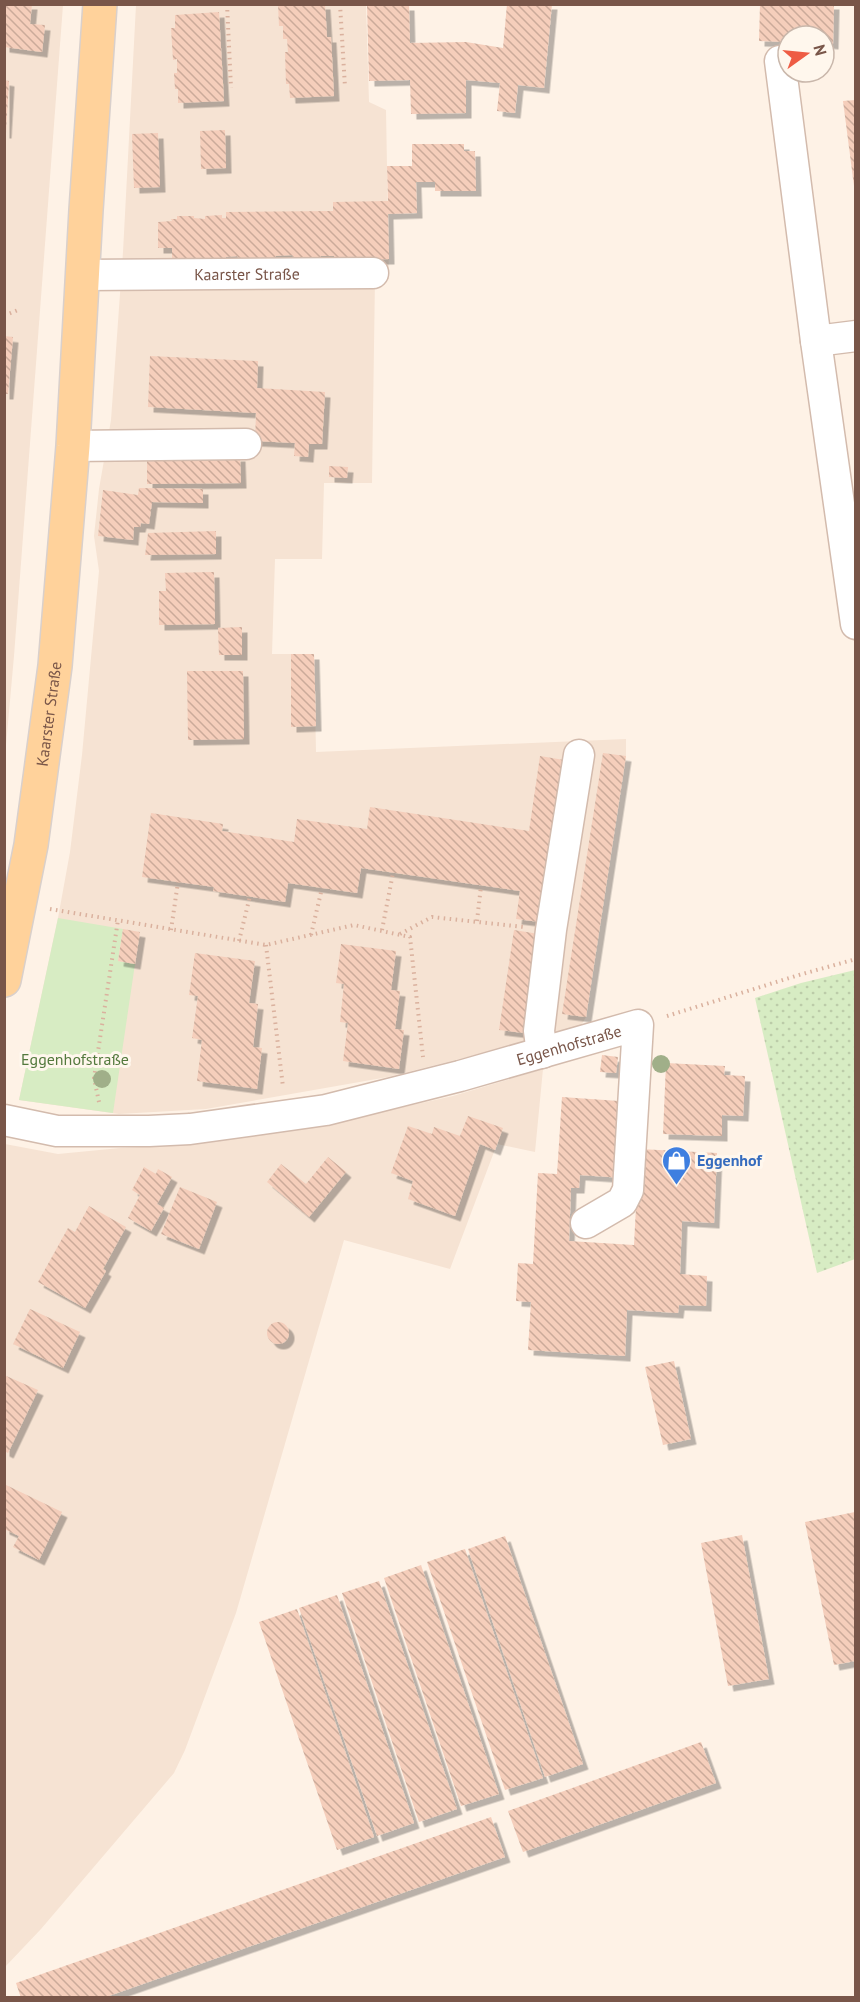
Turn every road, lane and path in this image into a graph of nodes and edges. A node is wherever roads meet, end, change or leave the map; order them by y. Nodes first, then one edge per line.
1 (100, 4) edge
2 (227, 4) edge
3 (340, 4) edge
4 (783, 84) edge
5 (345, 87) dead end
6 (231, 88) dead end
7 (373, 273) dead end
8 (82, 275) junction
9 (18, 310) dead end
10 (4, 313) edge
11 (855, 336) edge
12 (816, 341) junction
13 (246, 444) dead end
14 (73, 446) junction
15 (855, 624) edge
16 (579, 755) dead end
17 (393, 873) dead end
18 (178, 882) dead end
19 (481, 886) dead end
20 (322, 888) dead end
21 (250, 896) dead end
22 (13, 919) edge
23 (118, 920) junction
24 (477, 921) junction
25 (171, 930) junction
26 (382, 930) junction
27 (551, 930) junction
28 (399, 934) junction
29 (311, 935) junction
30 (238, 941) junction
31 (266, 945) junction
32 (855, 959) edge
33 (4, 980) edge
34 (638, 1025) junction
35 (542, 1053) junction
36 (426, 1084) junction
37 (287, 1115) junction
38 (4, 1120) edge
39 (97, 1132) junction
40 (586, 1223) dead end

1 - 8 main road, Kaarster Straße
2 - 6 path
3 - 5 path
4 - 12 street
7 - 8 street, Kaarster Straße
8 - 14 main road, Kaarster Straße
9 - 10 path
11 - 12 street
12 - 15 street
13 - 14 street
14 - 22 main road, Kaarster Straße
16 - 27 street
17 - 26 path
18 - 25 path
19 - 24 path
20 - 29 path
21 - 30 path
22 - 23 path
22 - 33 main road, Kaarster Straße
23 - 25 path
23 - 39 path
24 - 27 path
24 - 28 path
25 - 30 path
26 - 28 path
26 - 29 path
27 - 35 street
28 - 36 path
29 - 31 path
30 - 31 path
31 - 37 path
32 - 34 path
34 - 35 street, Eggenhofstraße
34 - 40 street
35 - 36 street, Eggenhofstraße
36 - 37 street, Eggenhofstraße
37 - 39 street, Eggenhofstraße
38 - 39 street, Eggenhofstraße

